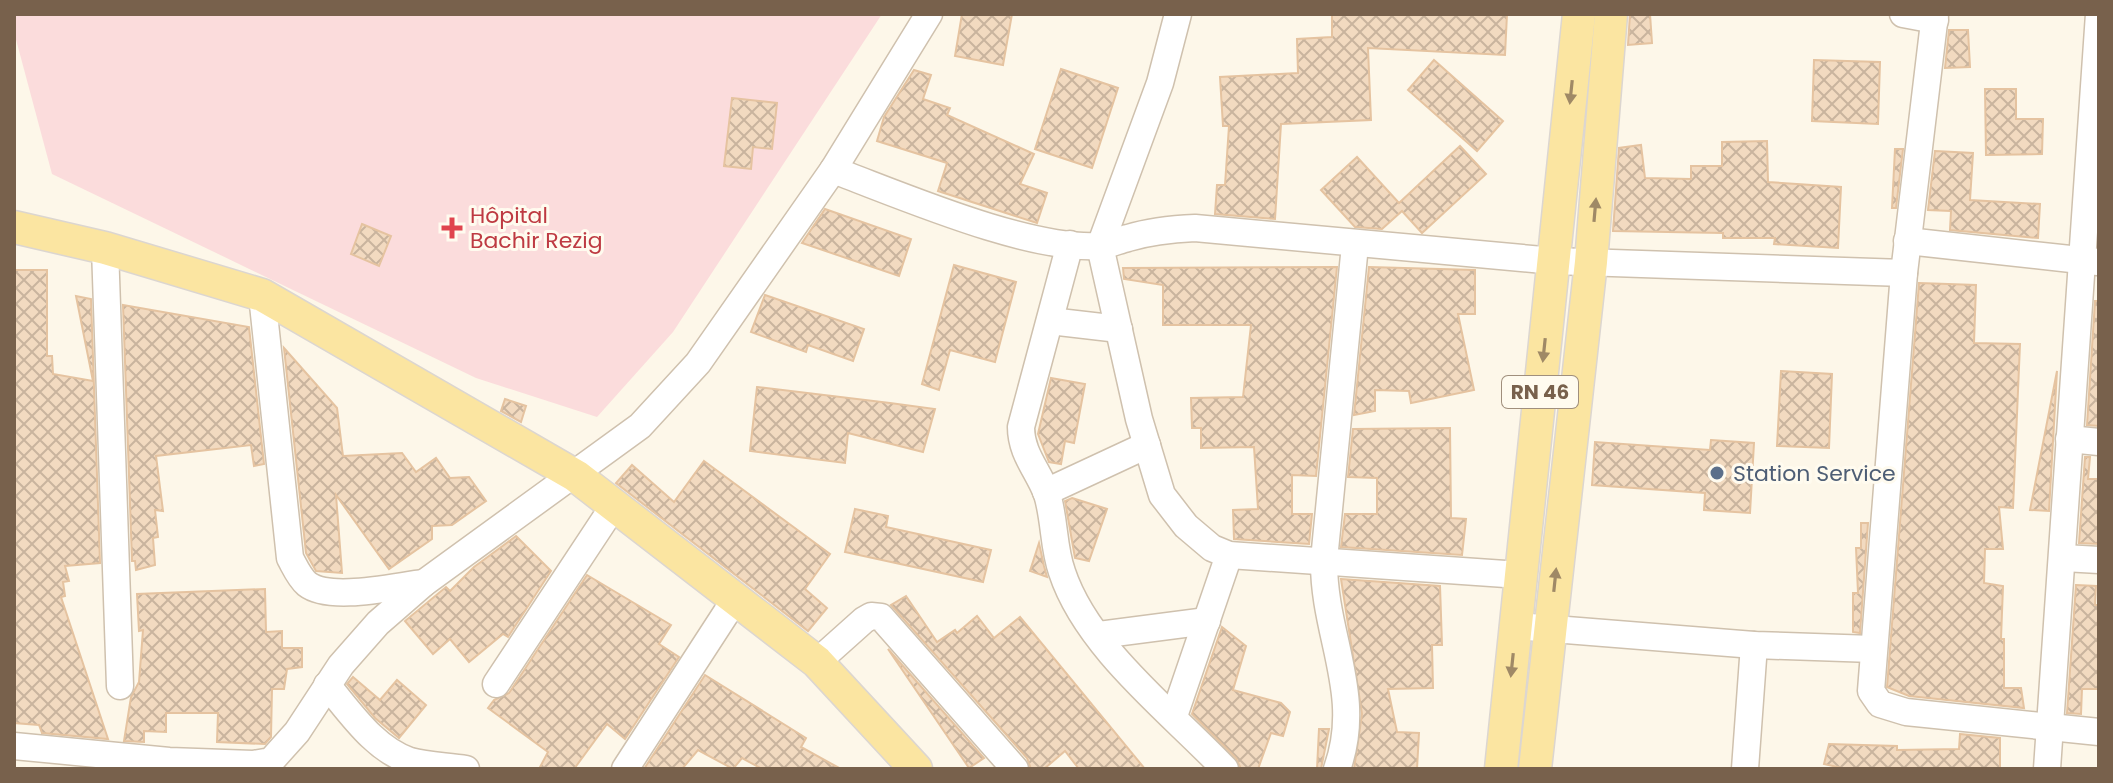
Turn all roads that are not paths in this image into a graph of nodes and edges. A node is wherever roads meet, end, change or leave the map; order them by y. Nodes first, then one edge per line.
1 (929, 14) edge
2 (1178, 14) edge
3 (1579, 14) edge
4 (1611, 14) edge
5 (1903, 14) edge
6 (2099, 14) edge
7 (1935, 17) edge
8 (2096, 130) edge
9 (833, 170) junction
10 (14, 227) edge
11 (1907, 241) junction
12 (1070, 244) junction
13 (1355, 245) junction
14 (1100, 246) junction
15 (105, 248) junction
16 (1554, 261) junction
17 (2090, 261) edge
18 (1591, 262) junction
19 (1904, 273) junction
20 (262, 295) junction
21 (1050, 321) junction
22 (1119, 329) junction
23 (2069, 439) junction
24 (2099, 442) edge
25 (1147, 445) junction
26 (576, 476) junction
27 (1046, 492) junction
28 (613, 507) junction
29 (1229, 555) junction
30 (2064, 558) junction
31 (1324, 560) junction
32 (2099, 560) edge
33 (1520, 575) junction
34 (424, 583) junction
35 (734, 601) junction
36 (1207, 621) junction
37 (1516, 626) junction
38 (1549, 628) junction
39 (1099, 635) junction
40 (1754, 645) junction
41 (1873, 649) junction
42 (817, 662) junction
43 (496, 684) dead end
44 (327, 685) junction
45 (120, 686) dead end
46 (1174, 716) junction
47 (2052, 728) junction
48 (2099, 732) edge
49 (14, 746) edge
50 (466, 769) edge
51 (625, 769) edge
52 (916, 769) edge
53 (1015, 769) edge
54 (1225, 769) edge
55 (1337, 769) edge
56 (1501, 769) edge
57 (1535, 769) edge
58 (1745, 769) edge
59 (2047, 769) edge

1 - 9 street
2 - 14 street
3 -> 16 main road, RN 46
18 -> 4 main road, RN 46
5 - 7 street
6 - 8 street
7 - 11 street
8 - 17 street
9 - 12 street
9 - 26 street
10 - 15 main road
11 - 17 street
11 - 19 street
12 - 14 street
12 - 21 street
13 - 14 street
13 - 16 street
13 - 31 street
14 - 22 street
15 - 20 main road
15 - 45 street
16 - 18 street
16 -> 33 main road, RN 46
17 - 23 street
18 - 19 street
38 -> 18 main road, RN 46
19 - 41 street
20 - 26 main road
20 - 34 street
21 - 22 street
21 - 27 street
22 - 25 street
23 - 24 street
23 - 30 street
25 - 27 street
25 - 29 street
26 - 28 main road
26 - 34 street
27 - 39 street
28 - 35 main road
28 - 43 street
29 - 31 street
29 - 36 street
30 - 32 street
30 - 47 street
31 - 33 street
31 - 55 street
33 - 37 main road, RN 46
34 - 44 street
35 - 42 main road
35 - 51 street
36 - 39 street
36 - 46 street
37 - 38 street
37 -> 56 main road, RN 46
38 - 40 street
38 - 57 main road, RN 46
39 - 46 street
40 - 41 street
40 - 58 street
41 - 47 street
42 - 52 main road
42 - 53 street
44 - 49 street
44 - 50 street
46 - 54 street
47 - 48 street
47 - 59 street

